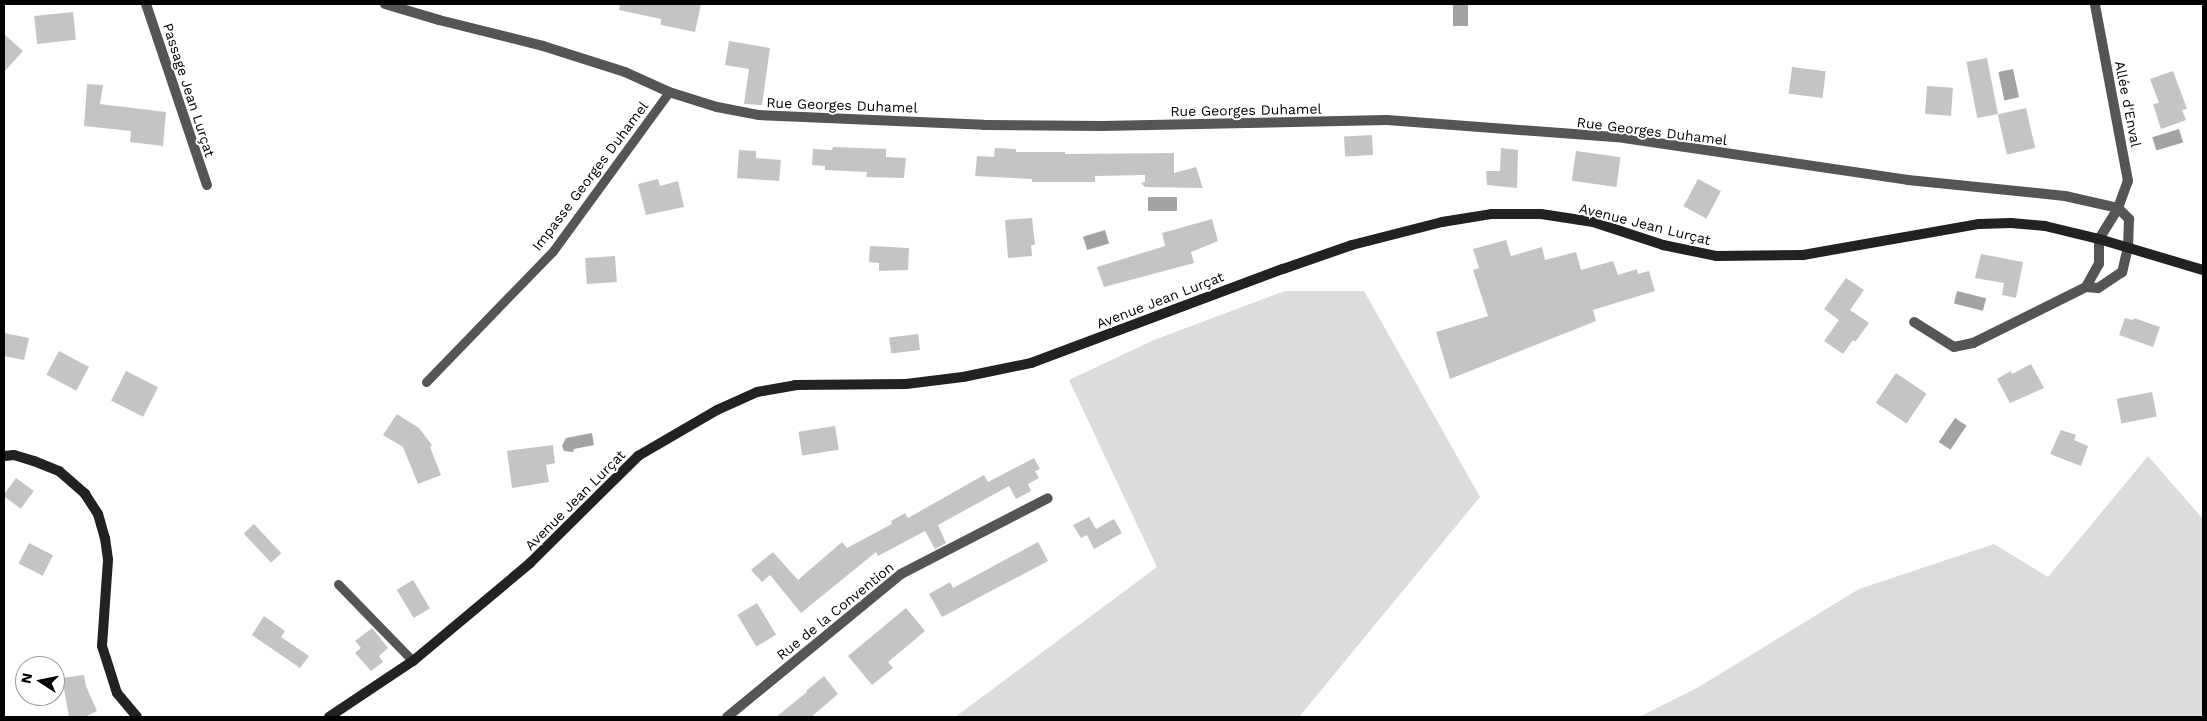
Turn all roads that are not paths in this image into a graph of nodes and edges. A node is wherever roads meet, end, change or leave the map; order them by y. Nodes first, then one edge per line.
1 (146, 4) edge
2 (385, 4) edge
3 (2095, 4) edge
4 (669, 92) junction
5 (207, 185) dead end
6 (2118, 208) junction
7 (2099, 239) junction
8 (2128, 248) junction
9 (2203, 270) edge
10 (2086, 287) junction
11 (1914, 322) dead end
12 (426, 382) dead end
13 (4, 456) edge
14 (1048, 498) dead end
15 (338, 584) dead end
16 (412, 661) junction
17 (137, 717) edge
18 (330, 717) edge
19 (727, 717) edge

1 - 5 street, Passage Jean Lurçat
2 - 4 street, Rue Georges Duhamel
3 - 6 street, Allée d'Enval
4 - 6 street, Rue Georges Duhamel
4 - 12 lane, Impasse Georges Duhamel
6 - 7 street
6 - 8 street
7 - 8 main road, Avenue Jean Lurçat
7 - 10 street
7 - 16 main road, Avenue Jean Lurçat
8 - 9 main road, Avenue Jean Lurçat
8 - 10 street
10 - 11 street
13 - 17 main road
14 - 19 street, Rue de la Convention
15 - 16 lane
16 - 18 main road, Avenue Jean Lurçat

